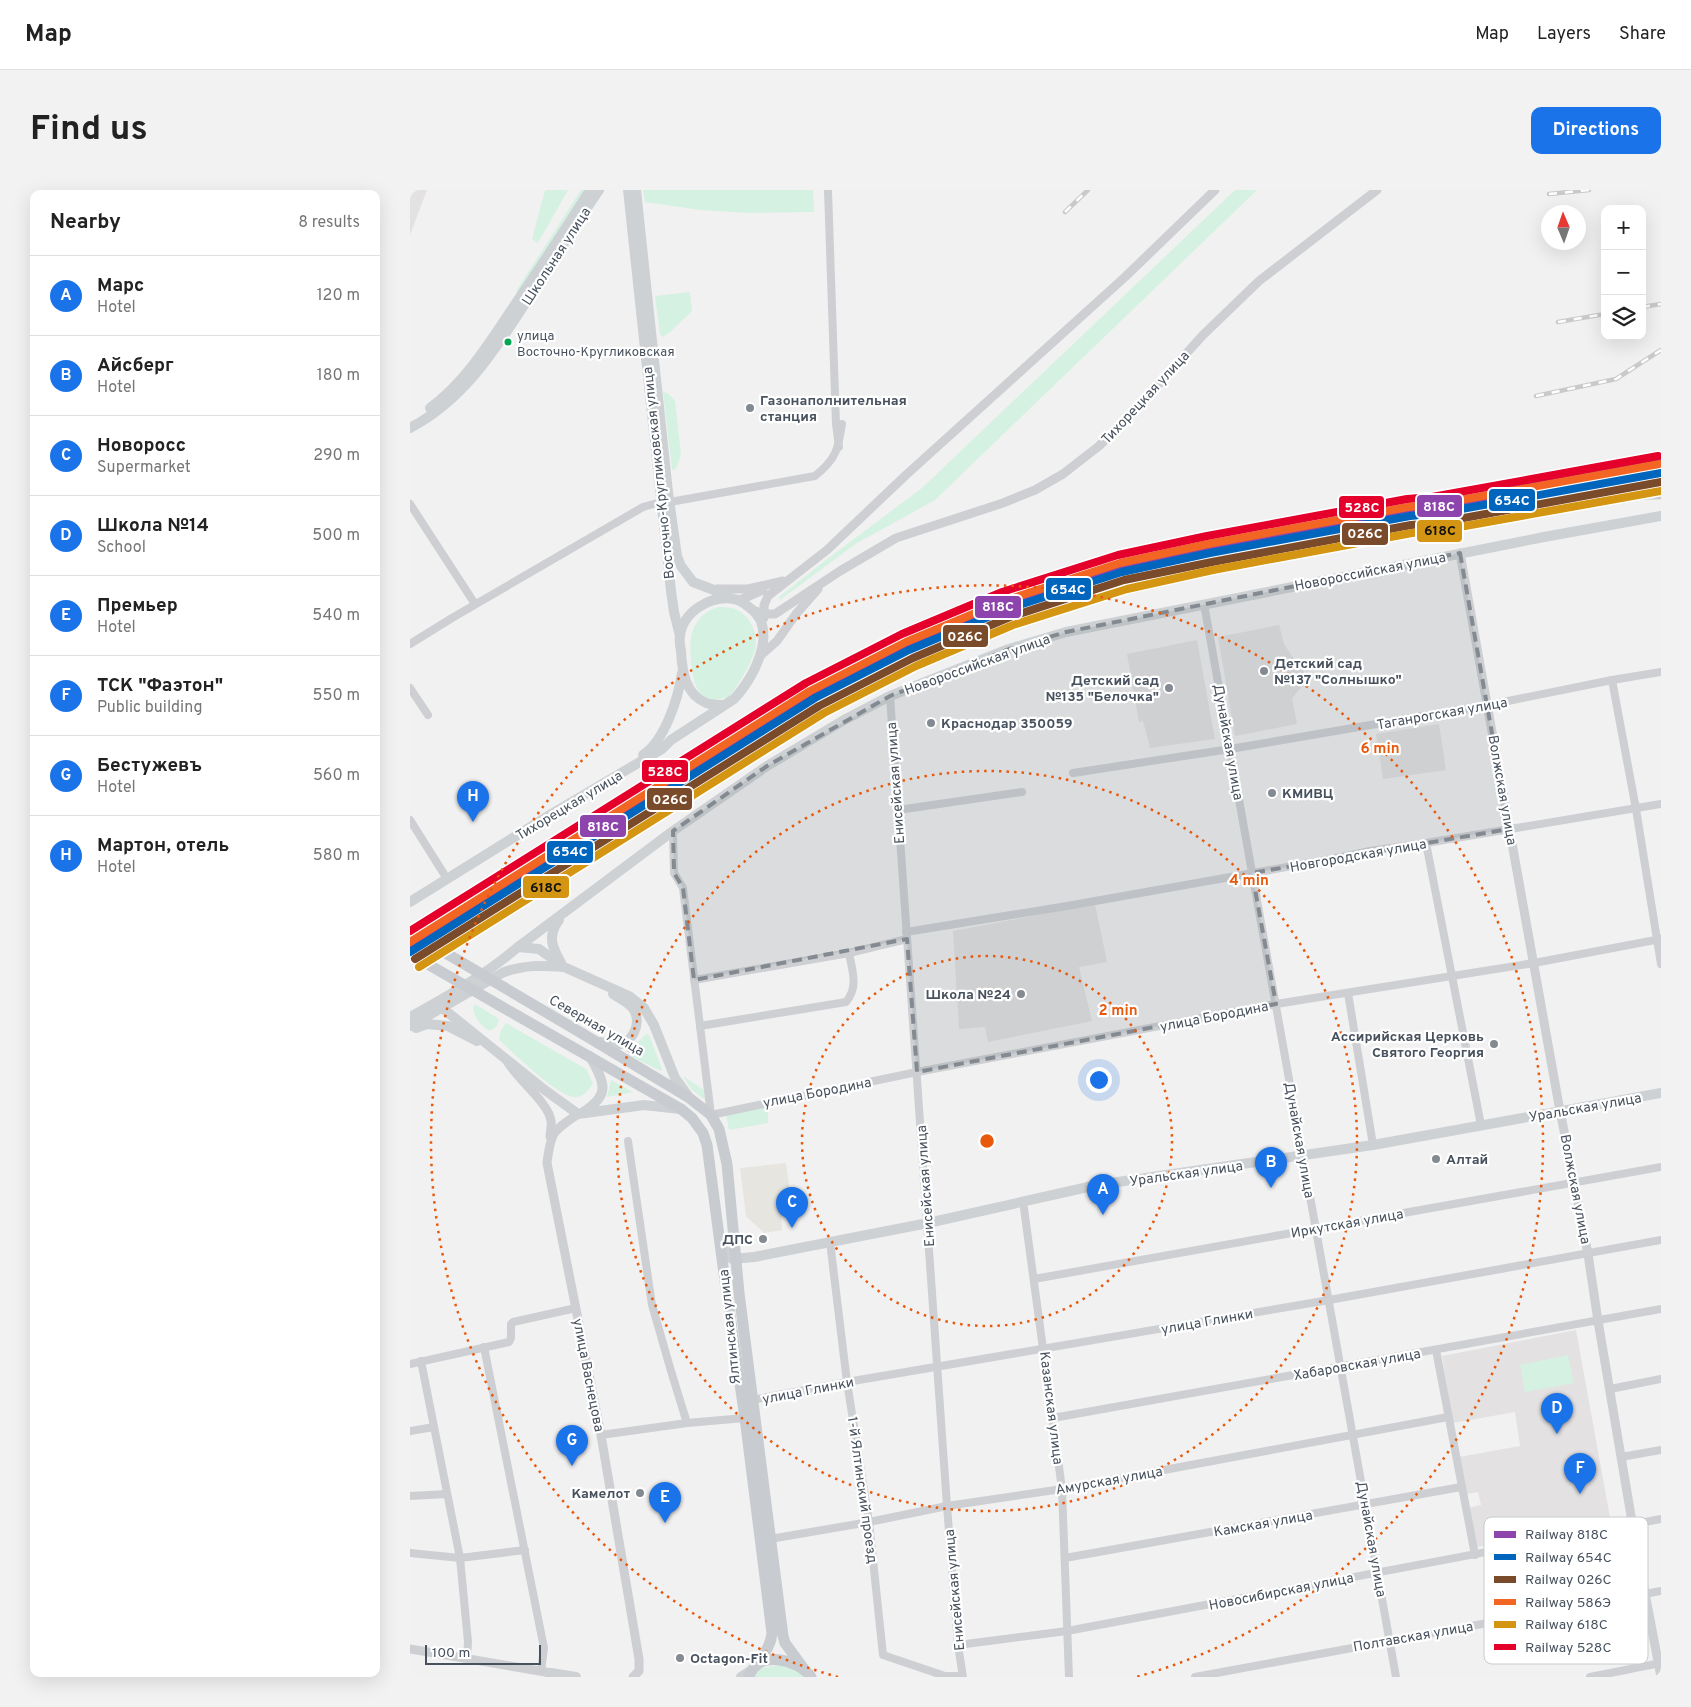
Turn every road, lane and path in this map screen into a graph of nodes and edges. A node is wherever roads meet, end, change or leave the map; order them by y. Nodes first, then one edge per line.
1 (590, 190) edge
2 (599, 190) edge
3 (828, 190) edge
4 (1215, 190) edge
5 (1377, 190) edge
6 (630, 191) edge
7 (410, 421) edge
8 (842, 424) dead end
9 (410, 428) edge
10 (839, 447) junction
11 (665, 502) junction
12 (410, 504) edge
13 (1661, 516) edge
14 (1460, 554) junction
15 (792, 577) junction
16 (828, 578) junction
17 (781, 582) junction
18 (706, 588) junction
19 (740, 600) junction
20 (475, 604) junction
21 (1204, 604) junction
22 (753, 610) junction
23 (764, 614) junction
24 (680, 636) junction
25 (410, 644) edge
26 (763, 646) junction
27 (760, 656) junction
28 (682, 672) junction
29 (1661, 672) edge
30 (1612, 680) junction
31 (410, 688) edge
32 (890, 696) junction
33 (725, 704) junction
34 (1488, 705) junction
35 (428, 715) dead end
36 (1230, 749) junction
37 (1074, 773) dead end
38 (1022, 792) dead end
39 (1661, 804) edge
40 (1636, 809) junction
41 (898, 810) junction
42 (410, 820) edge
43 (1509, 829) junction
44 (673, 830) junction
45 (1426, 843) junction
46 (1252, 873) junction
47 (444, 874) junction
48 (410, 894) edge
49 (410, 902) edge
50 (564, 913) junction
51 (410, 932) edge
52 (907, 935) junction
53 (1659, 940) edge
54 (518, 947) junction
55 (849, 953) junction
56 (410, 954) edge
57 (1534, 963) junction
58 (1661, 964) edge
59 (564, 967) junction
60 (1452, 976) junction
61 (586, 978) junction
62 (694, 980) junction
63 (477, 987) joint
64 (1348, 993) junction
65 (1276, 1004) junction
66 (439, 1005) junction
67 (410, 1017) edge
68 (700, 1026) junction
69 (410, 1028) edge
70 (592, 1040) junction
71 (487, 1044) junction
72 (590, 1056) junction
73 (506, 1059) junction
74 (917, 1072) junction
75 (1661, 1093) edge
76 (688, 1097) junction
77 (681, 1109) junction
78 (1560, 1111) junction
79 (578, 1114) junction
80 (711, 1115) junction
81 (1481, 1125) junction
82 (628, 1141) dead end
83 (550, 1143) junction
84 (1373, 1145) junction
85 (1303, 1156) junction
86 (1661, 1167) edge
87 (1574, 1182) junction
88 (1023, 1201) junction
89 (928, 1223) junction
90 (1316, 1228) junction
91 (1661, 1240) edge
92 (830, 1242) junction
93 (720, 1243) junction
94 (1588, 1254) junction
95 (737, 1259) junction
96 (1034, 1279) junction
97 (1329, 1300) junction
98 (576, 1308) junction
99 (1661, 1309) edge
100 (1598, 1321) junction
101 (484, 1347) junction
102 (1044, 1349) junction
103 (1436, 1350) junction
104 (421, 1361) junction
105 (410, 1364) edge
106 (1341, 1367) junction
107 (938, 1368) junction
108 (1661, 1380) edge
109 (847, 1382) junction
110 (1610, 1389) junction
111 (752, 1400) junction
112 (745, 1418) junction
113 (1053, 1418) junction
114 (1448, 1418) junction
115 (687, 1423) junction
116 (434, 1427) junction
117 (410, 1431) edge
118 (600, 1435) junction
119 (1353, 1435) junction
120 (1661, 1450) edge
121 (1621, 1457) junction
122 (1462, 1487) junction
123 (1062, 1489) junction
124 (448, 1494) junction
125 (410, 1496) edge
126 (1365, 1504) junction
127 (947, 1506) junction
128 (1632, 1517) edge
129 (1661, 1519) edge
130 (1648, 1521) edge
131 (868, 1522) junction
132 (770, 1539) junction
133 (525, 1550) junction
134 (410, 1553) edge
135 (1484, 1553) edge
136 (1475, 1555) junction
137 (460, 1558) junction
138 (1065, 1558) junction
139 (1378, 1573) junction
140 (1661, 1591) edge
141 (1648, 1593) edge
142 (1648, 1608) edge
143 (1484, 1623) edge
144 (1067, 1631) junction
145 (1390, 1640) junction
146 (958, 1645) junction
147 (410, 1649) edge
148 (466, 1658) junction
149 (1660, 1664) edge
150 (752, 1671) edge
151 (808, 1673) edge
152 (547, 1674) edge
153 (576, 1677) edge
154 (633, 1677) edge
155 (741, 1677) edge
156 (963, 1677) edge
157 (1069, 1677) edge
158 (1195, 1677) edge
159 (1396, 1677) edge
160 (1590, 1677) edge
161 (1661, 1677) edge

1 - 7 main road, Школьная улица
2 - 9 main road, Школьная улица
3 - 10 street
4 - 15 street
5 - 16 street, Тихорецкая улица
6 - 11 main road, Восточно-Кругликовская улица
8 - 10 street
10 - 11 street
11 - 18 main road, Восточно-Кругликовская улица
11 - 20 street
11 - 24 main road, Восточно-Кругликовская улица
12 - 20 street
13 - 14 main road, Новороссийская улица
14 - 21 main road, Новороссийская улица
14 - 34 street, Волжская улица
15 - 17 street
15 - 23 street
16 - 23 street, Тихорецкая улица
16 - 27 street, Тихорецкая улица
17 - 18 street
17 - 19 street
18 - 19 main road, Восточно-Кругликовская улица
19 - 22 main road
19 - 24 main road
20 - 25 street
21 - 32 main road, Новороссийская улица
21 - 36 street, Дунайская улица
22 - 23 street
22 - 26 main road
23 - 26 street
24 - 28 main road
26 - 27 main road
27 - 33 main road
28 - 33 main road
28 - 47 main road, Тихорецкая улица
29 - 30 street, Таганрогская улица
30 - 34 street, Таганрогская улица
30 - 40 street
31 - 35 street
32 - 41 street, Енисейская улица
32 - 44 main road, Новороссийская улица
33 - 49 main road, Тихорецкая улица
34 - 36 street, Таганрогская улица
34 - 43 street, Волжская улица
36 - 37 street, Таганрогская улица
36 - 46 street, Дунайская улица
38 - 41 street
39 - 40 street, Новгородская улица
40 - 43 street, Новгородская улица
40 - 53 street
41 - 52 street, Енисейская улица
42 - 47 street
43 - 45 street, Новгородская улица
43 - 57 street, Волжская улица
44 - 50 main road, Новороссийская улица
44 - 62 street, Ялтинская улица
45 - 46 street, Новгородская улица
45 - 60 street
46 - 52 street, Новгородская улица
46 - 65 street, Дунайская улица
47 - 48 main road, Тихорецкая улица
50 - 54 main road, Новороссийская улица
50 - 59 main road
51 - 70 main road, Северная улица, bridge
52 - 55 street, Новгородская улица
52 - 74 street, Енисейская улица
53 - 57 street, улица Бородина
53 - 58 street
54 - 59 main road, Северная улица
54 - 66 main road, Новороссийская улица
55 - 62 street, Новгородская улица
55 - 68 street
56 - 72 main road, bridge
57 - 60 street, улица Бородина
57 - 78 street, Волжская улица
59 - 61 main road, Северная улица
59 - 63 main road, Северная улица
60 - 64 street, улица Бородина
60 - 81 street
61 - 70 main road
61 - 76 main road, Северная улица
62 - 68 street, Ялтинская улица
63 - 66 main road, Новороссийская улица
64 - 65 street, улица Бородина
64 - 84 street
65 - 74 street, улица Бородина
65 - 85 street, Дунайская улица
66 - 67 main road, Новороссийская улица
66 - 69 main road, Новороссийская улица
66 - 71 main road
68 - 80 street, Ялтинская улица
69 - 71 main road
70 - 76 main road, Северная улица
71 - 73 main road
72 - 77 main road
72 - 79 main road
73 - 79 main road
73 - 83 street, улица Васнецова
74 - 80 street, улица Бородина
74 - 89 street, Енисейская улица
75 - 78 main road, Уральская улица
76 - 80 main road, Северная улица
77 - 79 main road
77 - 93 main road, Ялтинская улица
78 - 81 main road, Уральская улица
78 - 87 street, Волжская улица
79 - 83 street
80 - 95 main road, Ялтинская улица
81 - 84 main road, Уральская улица
82 - 115 street
83 - 98 street, улица Васнецова
84 - 85 main road, Уральская улица
85 - 88 main road, Уральская улица
85 - 90 street, Дунайская улица
86 - 87 street, Иркутская улица
87 - 90 street, Иркутская улица
87 - 94 street, Волжская улица
88 - 89 main road, Уральская улица
88 - 96 street, Казанская улица
89 - 92 main road, Уральская улица
89 - 107 street, Енисейская улица
90 - 96 street, Иркутская улица
90 - 97 street, Дунайская улица
91 - 94 street, улица Глинки
92 - 95 main road, Уральская улица
92 - 109 street, 1-й Ялтинский проезд
93 - 95 main road
93 - 112 main road, Ялтинская улица
94 - 97 street, улица Глинки
94 - 100 street, Волжская улица
95 - 111 main road, Ялтинская улица
96 - 102 street, Казанская улица
97 - 102 street, улица Глинки
97 - 106 street, Дунайская улица
98 - 101 street
98 - 118 street, улица Васнецова
99 - 100 street, Хабаровская улица
100 - 103 street, Хабаровская улица
100 - 110 street, Волжская улица
101 - 104 street
101 - 133 street
102 - 107 street, улица Глинки
102 - 113 street, Казанская улица
103 - 106 street, Хабаровская улица
103 - 114 street
104 - 105 street
104 - 116 street
106 - 113 street, Хабаровская улица
106 - 119 street, Дунайская улица
107 - 109 street, улица Глинки
107 - 127 street, Енисейская улица
108 - 110 street
109 - 111 street, улица Глинки
109 - 131 street, 1-й Ялтинский проезд
110 - 121 street, Волжская улица
111 - 132 main road, Ялтинская улица
112 - 115 street
112 - 150 main road, Ялтинская улица
113 - 123 street, Казанская улица
114 - 119 street, Амурская улица
114 - 122 street
115 - 118 street
116 - 117 street
116 - 124 street
118 - 154 street, улица Васнецова
119 - 123 street, Амурская улица
119 - 126 street, Дунайская улица
120 - 121 street
121 - 128 street, Волжская улица
122 - 126 street, Камская улица
122 - 136 street
123 - 127 street, Амурская улица
123 - 138 street, Казанская улица
124 - 125 street
124 - 137 street
126 - 138 street, Камская улица
126 - 139 street, Дунайская улица
127 - 131 street, Амурская улица
127 - 146 street, Енисейская улица
129 - 130 street, Новосибирская улица
131 - 132 street, Амурская улица
131 - 156 street, 1-й Ялтинский проезд
132 - 151 main road, Ялтинская улица
133 - 137 street
133 - 152 street
134 - 137 street
135 - 136 street, Новосибирская улица
136 - 139 street, Новосибирская улица
137 - 148 street
138 - 144 street, Казанская улица
139 - 144 street, Новосибирская улица
139 - 145 street, Дунайская улица
140 - 141 street, Полтавская улица
142 - 149 street, Волжская улица
143 - 145 street, Полтавская улица
144 - 146 street, Новосибирская улица
144 - 157 street, Казанская улица
145 - 158 street, Полтавская улица
145 - 159 street, Дунайская улица
146 - 156 street, Енисейская улица
147 - 148 street
148 - 152 street
149 - 160 street
149 - 161 street, Волжская улица
150 - 151 main road
150 - 155 main road
152 - 153 main road

